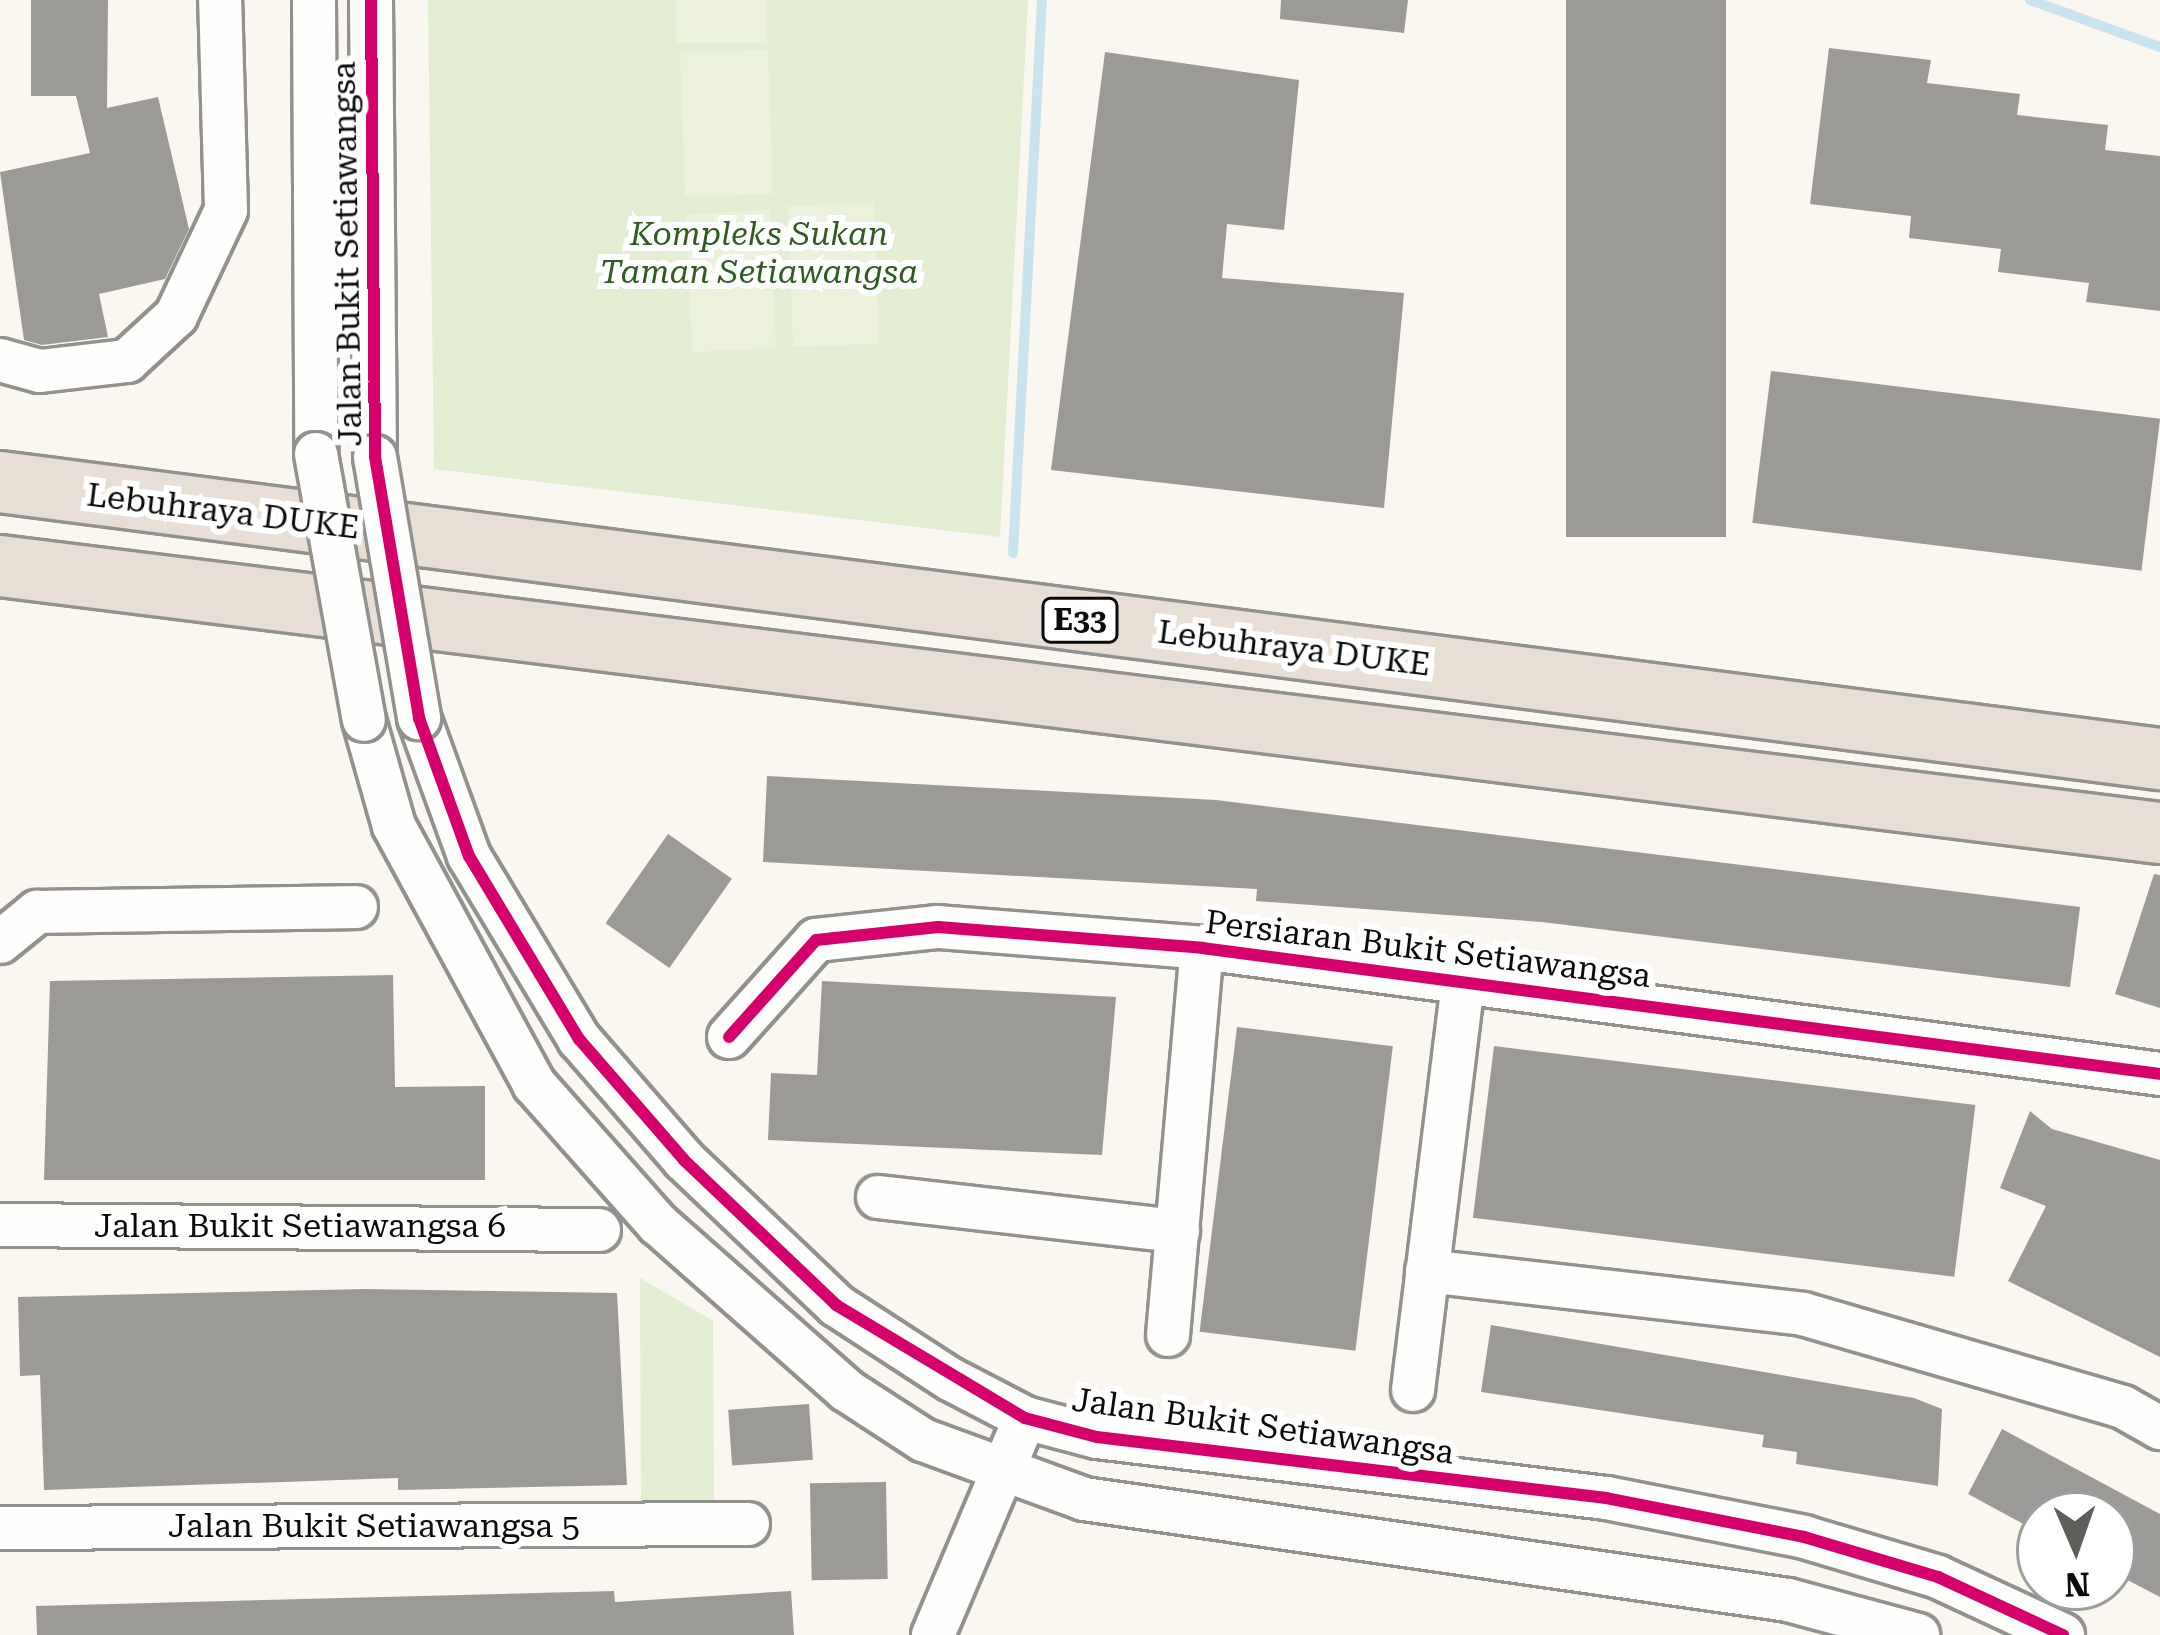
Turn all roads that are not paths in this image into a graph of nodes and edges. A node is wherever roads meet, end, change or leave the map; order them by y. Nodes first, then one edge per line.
1 (220, 0) edge
2 (314, 0) edge
3 (371, 0) edge
4 (0, 360) edge
5 (0, 482) edge
6 (0, 566) edge
7 (2160, 759) edge
8 (2160, 832) edge
9 (356, 907) dead end
10 (0, 942) edge
11 (1202, 948) junction
12 (1463, 980) junction
13 (730, 1037) dead end
14 (2160, 1074) edge
15 (878, 1197) dead end
16 (0, 1225) edge
17 (599, 1230) dead end
18 (1178, 1231) junction
19 (1427, 1271) junction
20 (1168, 1335) dead end
21 (1413, 1390) dead end
22 (1025, 1418) junction
23 (2160, 1428) edge
24 (1002, 1476) junction
25 (748, 1523) dead end
26 (0, 1528) edge
27 (933, 1635) edge
28 (1918, 1635) edge
29 (2063, 1635) edge

1 - 4 street
2 - 24 street, Jalan Bukit Setiawangsa, bridge
3 - 22 street, Jalan Bukit Setiawangsa, bridge
5 - 7 highway, Lebuhraya DUKE / E33
6 - 8 highway
9 - 10 street
11 - 12 street, Persiaran Bukit Setiawangsa
11 - 13 street, Persiaran Bukit Setiawangsa
11 - 18 street
12 - 14 street, Persiaran Bukit Setiawangsa
12 - 19 street
15 - 18 street
16 - 17 street, Jalan Bukit Setiawangsa 6
18 - 20 street
19 - 21 street
19 - 23 street
22 - 24 street
22 - 29 street, Jalan Bukit Setiawangsa
24 - 27 street
24 - 28 street, Jalan Bukit Setiawangsa
25 - 26 street, Jalan Bukit Setiawangsa 5

